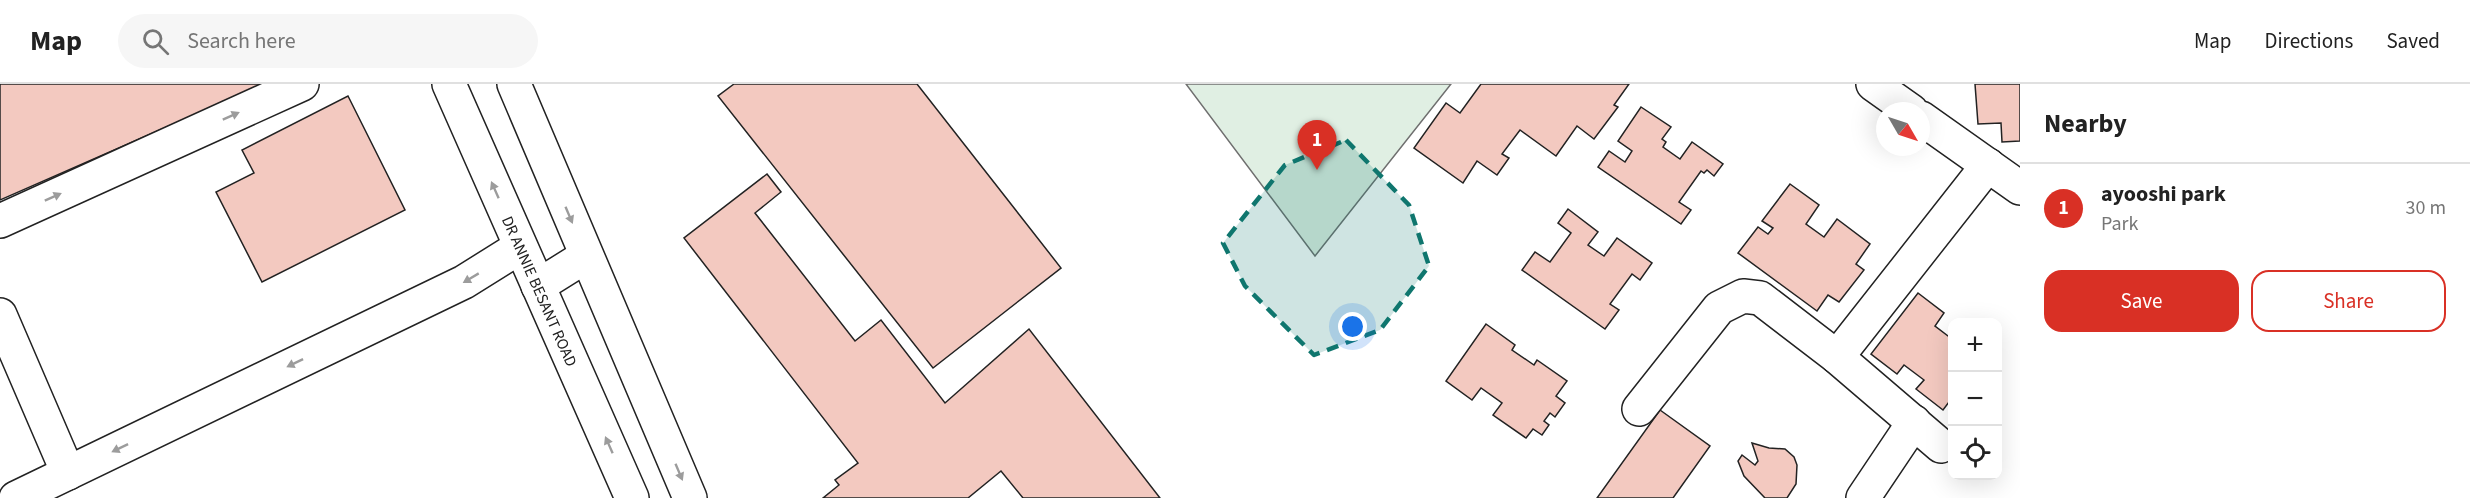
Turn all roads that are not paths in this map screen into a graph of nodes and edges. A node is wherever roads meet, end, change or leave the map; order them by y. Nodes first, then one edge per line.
1 (302, 84) edge
2 (449, 84) edge
3 (514, 84) edge
4 (1873, 84) edge
5 (1898, 102) edge
6 (1930, 124) edge
7 (1988, 165) junction
8 (2020, 188) edge
9 (0, 221) edge
10 (520, 247) junction
11 (586, 256) junction
12 (538, 286) junction
13 (0, 315) edge
14 (1837, 357) junction
15 (1639, 410) dead end
16 (1914, 422) junction
17 (1941, 446) dead end
18 (68, 473) junction
19 (16, 498) edge
20 (632, 498) edge
21 (690, 498) edge
22 (1863, 498) edge

9 -> 1 street
10 -> 2 street, DR ANNIE BESANT ROAD
3 -> 11 street
4 - 5 street
6 - 7 street
7 - 8 street
7 - 14 street
10 - 12 street, DR ANNIE BESANT ROAD
10 -> 18 street
11 - 12 street
11 -> 21 street
20 -> 12 street, DR ANNIE BESANT ROAD
13 - 18 street
14 - 15 street
14 - 16 street
16 - 17 street
16 - 22 street
18 - 19 street

